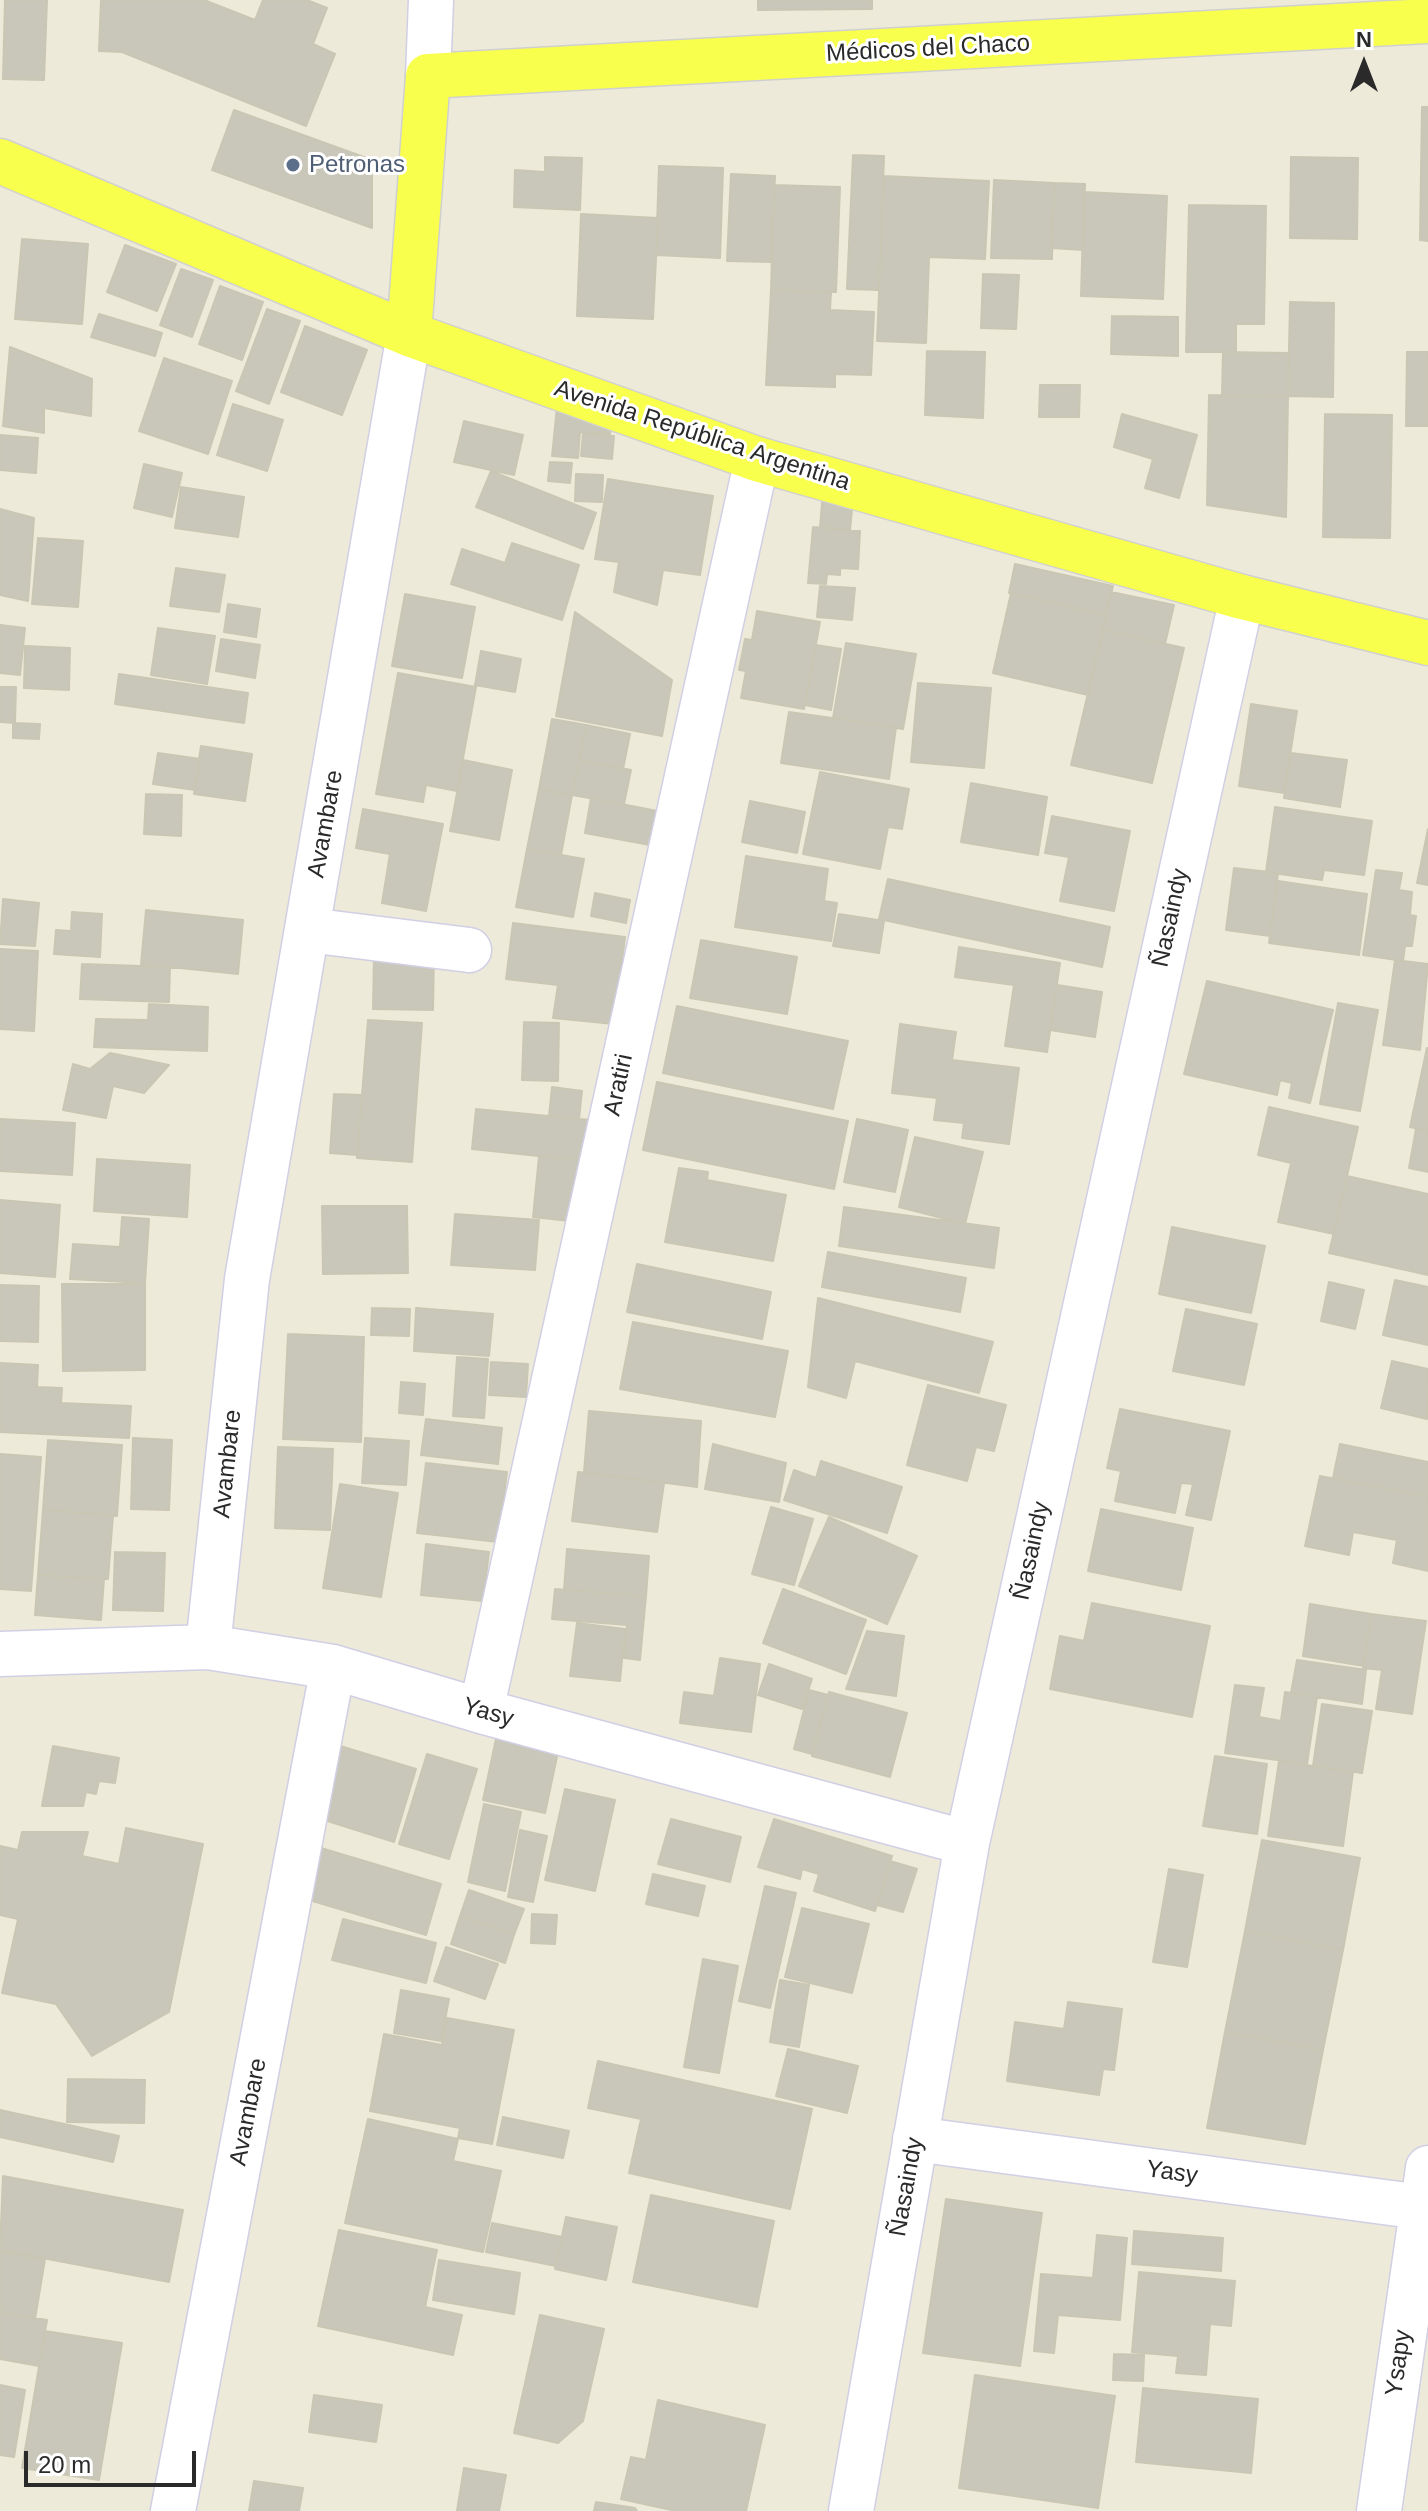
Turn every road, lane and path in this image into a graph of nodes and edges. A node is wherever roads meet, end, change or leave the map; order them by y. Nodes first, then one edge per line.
1 (431, 0) edge
2 (1328, 14) edge
3 (1428, 21) edge
4 (428, 76) junction
5 (0, 161) edge
6 (409, 334) junction
7 (757, 459) junction
8 (1242, 597) junction
9 (1428, 643) edge
10 (308, 930) junction
11 (469, 950) dead end
12 (208, 1647) junction
13 (0, 1654) edge
14 (333, 1667) junction
15 (481, 1711) junction
16 (967, 1843) junction
17 (915, 2139) junction
18 (1426, 2194) edge
19 (173, 2511) edge
20 (851, 2511) edge
21 (1379, 2511) edge

1 - 4 street, Avambare
2 - 3 main road, Médicos del Chaco
2 - 4 main road, Médicos del Chaco
4 - 6 main road, Avambare
5 - 6 main road, Avenida República Argentina
6 - 7 main road, Avenida República Argentina
6 - 10 street, Avambare
7 - 8 main road, Avenida República Argentina
7 - 15 street, Aratiri
8 - 9 main road, Avenida República Argentina
8 - 16 street, Ñasaindy
10 - 11 street
10 - 12 street, Avambare
12 - 13 street, Yasy
12 - 14 street, Yasy
14 - 15 street, Yasy
14 - 19 street, Avambare
15 - 16 street, Yasy
16 - 17 street, Ñasaindy
17 - 18 street, Yasy
17 - 20 street, Ñasaindy
18 - 21 street, Ysapy

